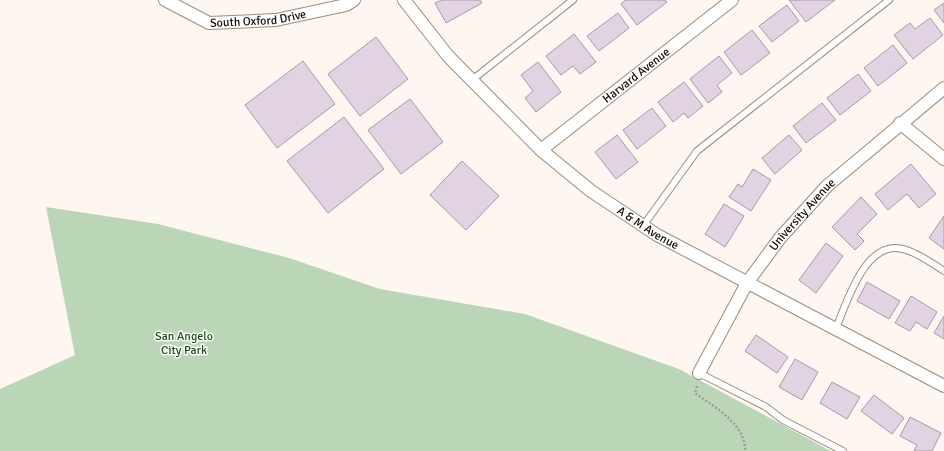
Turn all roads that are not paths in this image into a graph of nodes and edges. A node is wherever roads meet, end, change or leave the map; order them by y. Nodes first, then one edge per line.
1 (165, 0) edge
2 (354, 0) edge
3 (404, 0) edge
4 (573, 0) edge
5 (732, 0) edge
6 (889, 0) edge
7 (472, 80) junction
8 (944, 88) edge
9 (900, 123) junction
10 (541, 150) junction
11 (944, 159) edge
12 (643, 226) junction
13 (944, 271) edge
14 (747, 283) junction
15 (836, 328) junction
16 (699, 373) joint
17 (944, 386) edge
18 (843, 451) edge

1 - 2 street, South Oxford Drive
3 - 7 street, A & M Avenue
4 - 7 lane
5 - 10 street, Harvard Avenue
6 - 12 lane
7 - 10 street, A & M Avenue
8 - 9 street, University Avenue
9 - 11 street
9 - 14 street, University Avenue
10 - 12 street, A & M Avenue
12 - 14 street, A & M Avenue
13 - 15 lane
14 - 15 street, A & M Avenue
14 - 16 street, University Avenue
15 - 17 street, A & M Avenue
16 - 18 lane

